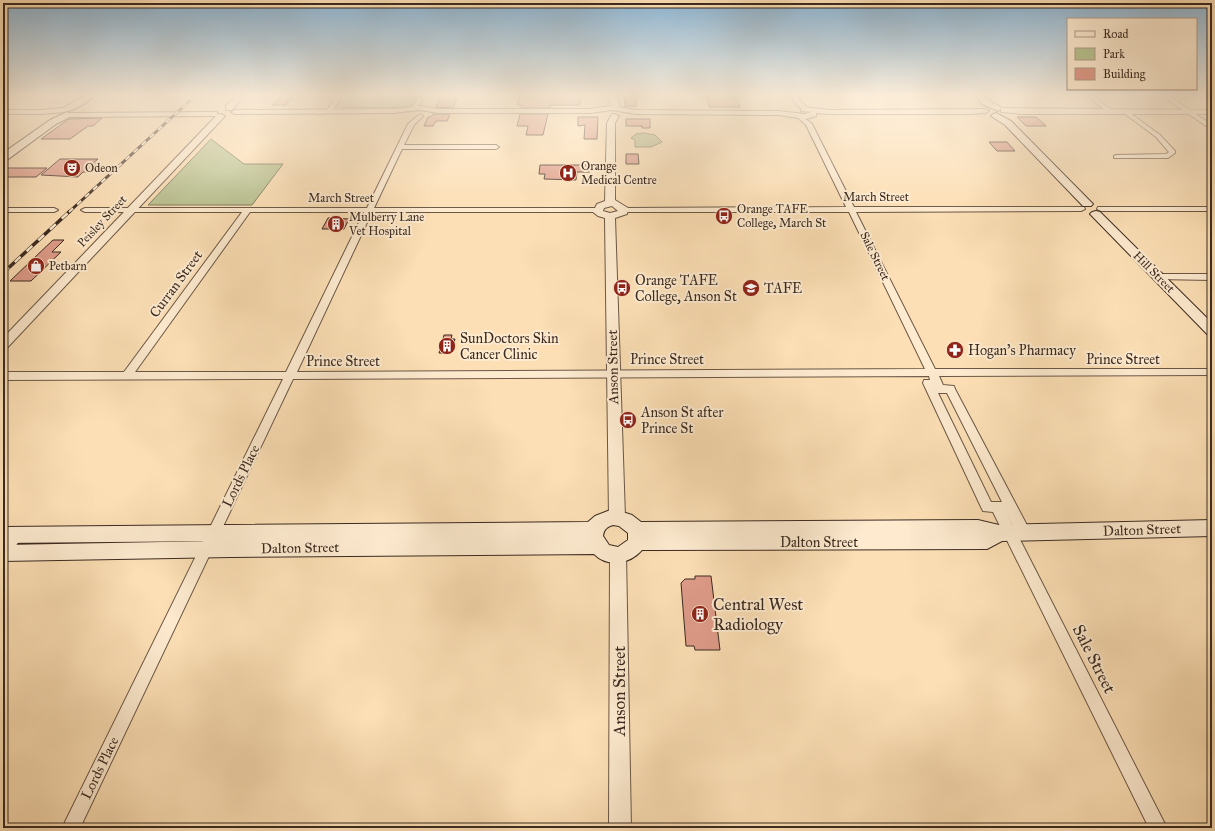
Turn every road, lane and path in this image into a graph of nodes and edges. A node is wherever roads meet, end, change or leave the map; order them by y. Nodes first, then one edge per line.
1 (36, 134) edge
2 (199, 134) edge
3 (403, 134) edge
4 (610, 134) edge
5 (818, 134) edge
6 (1017, 134) edge
7 (1155, 134) edge
8 (496, 147) dead end
9 (399, 148) junction
10 (1116, 157) dead end
11 (3, 158) edge
12 (610, 203) junction
13 (1084, 206) junction
14 (1212, 209) edge
15 (3, 210) edge
16 (54, 210) dead end
17 (85, 210) dead end
18 (130, 210) junction
19 (248, 210) junction
20 (369, 210) junction
21 (598, 210) junction
22 (623, 210) junction
23 (852, 210) junction
24 (1099, 211) junction
25 (610, 216) junction
26 (1159, 277) junction
27 (1212, 277) edge
28 (1212, 331) edge
29 (3, 345) edge
30 (1212, 372) edge
31 (613, 373) junction
32 (928, 373) junction
33 (290, 375) junction
34 (3, 376) edge
35 (127, 376) junction
36 (936, 389) junction
37 (996, 507) junction
38 (1011, 507) junction
39 (617, 517) junction
40 (1212, 528) edge
41 (1011, 533) junction
42 (636, 536) junction
43 (595, 538) junction
44 (209, 541) junction
45 (6, 546) edge
46 (618, 554) junction
47 (71, 828) edge
48 (620, 828) edge
49 (1158, 828) edge

1 - 11 main road
2 - 18 street, Peisley Street
3 - 9 street, Lords Place
4 - 12 street
5 - 23 street, Sale Street
6 - 13 main road
7 - 10 street
8 - 9 street
9 - 20 street, Lords Place
12 - 21 street
12 - 22 street
13 - 23 street, March Street
13 - 24 main road
14 - 24 street
15 - 16 street
17 - 18 street, March Street
18 - 19 street, March Street
18 - 29 street, Peisley Street
19 - 20 street, March Street
19 - 35 street, Curran Street
20 - 21 street, March Street
20 - 33 street, Lords Place
21 - 25 street
22 - 23 street, March Street
22 - 25 street
23 - 32 street, Sale Street
24 - 26 main road, Hill Street
25 - 31 street, Anson Street
26 - 27 street
26 - 28 main road, Hill Street
30 - 32 street, Prince Street
31 - 32 street, Prince Street
31 - 33 street, Prince Street
31 - 39 street, Anson Street
32 - 36 street, Sale Street
33 - 35 street, Prince Street
33 - 44 street, Lords Place
34 - 35 street, Prince Street
36 - 37 street, Sale Street
36 - 38 street, Sale Street
37 - 38 street
37 - 41 street, Sale Street
38 - 41 street, Sale Street
39 - 42 main road
39 - 43 main road
40 - 41 main road, Dalton Street
41 - 42 main road, Dalton Street
41 - 49 street, Sale Street
42 - 46 main road
43 - 44 main road, Dalton Street
43 - 46 main road
44 - 45 main road, Dalton Street
44 - 47 street, Lords Place
46 - 48 street, Anson Street

